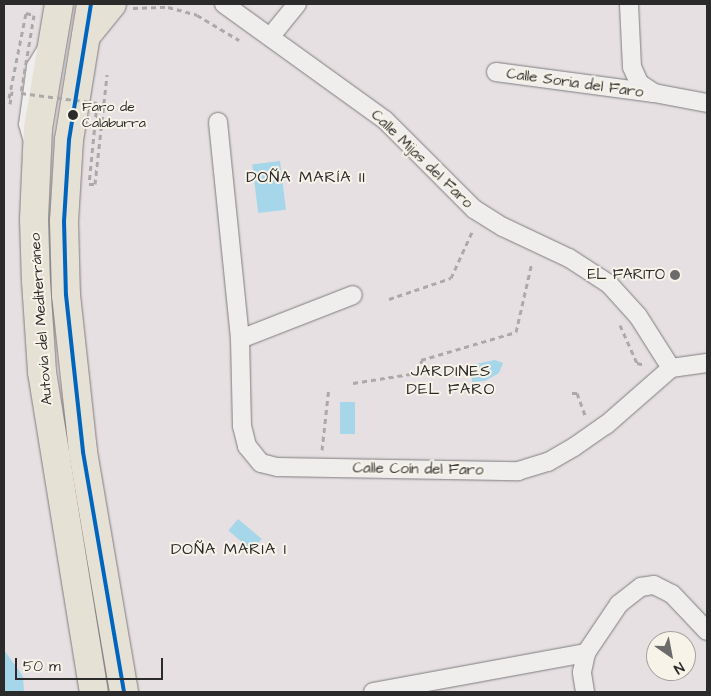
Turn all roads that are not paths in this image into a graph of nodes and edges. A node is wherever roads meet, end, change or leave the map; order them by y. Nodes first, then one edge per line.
1 (91, 4) edge
2 (221, 4) edge
3 (297, 4) edge
4 (628, 4) edge
5 (120, 7) edge
6 (57, 14) edge
7 (271, 36) junction
8 (85, 37) junction
9 (496, 72) dead end
10 (654, 94) junction
11 (707, 103) edge
12 (218, 122) dead end
13 (353, 296) dead end
14 (240, 339) junction
15 (707, 363) edge
16 (672, 368) junction
17 (707, 631) edge
18 (586, 654) junction
19 (94, 692) edge
20 (124, 692) edge
21 (373, 692) edge
22 (585, 692) edge

1 - 8 highway, Autovía del Mediterráneo
2 - 7 street, Calle Mijas del Faro
3 - 7 street
4 - 10 street
5 - 8 highway
6 - 19 highway, Autovía del Mediterráneo
7 - 16 street, Calle Mijas del Faro
8 - 20 highway, Autovía del Mediterráneo
9 - 10 street, Calle Soria del Faro
10 - 11 street, Calle Soria del Faro
12 - 14 street, Calle Coín del Faro
13 - 14 street
14 - 16 street, Calle Coín del Faro
15 - 16 street
17 - 18 street
18 - 21 street
18 - 22 street

